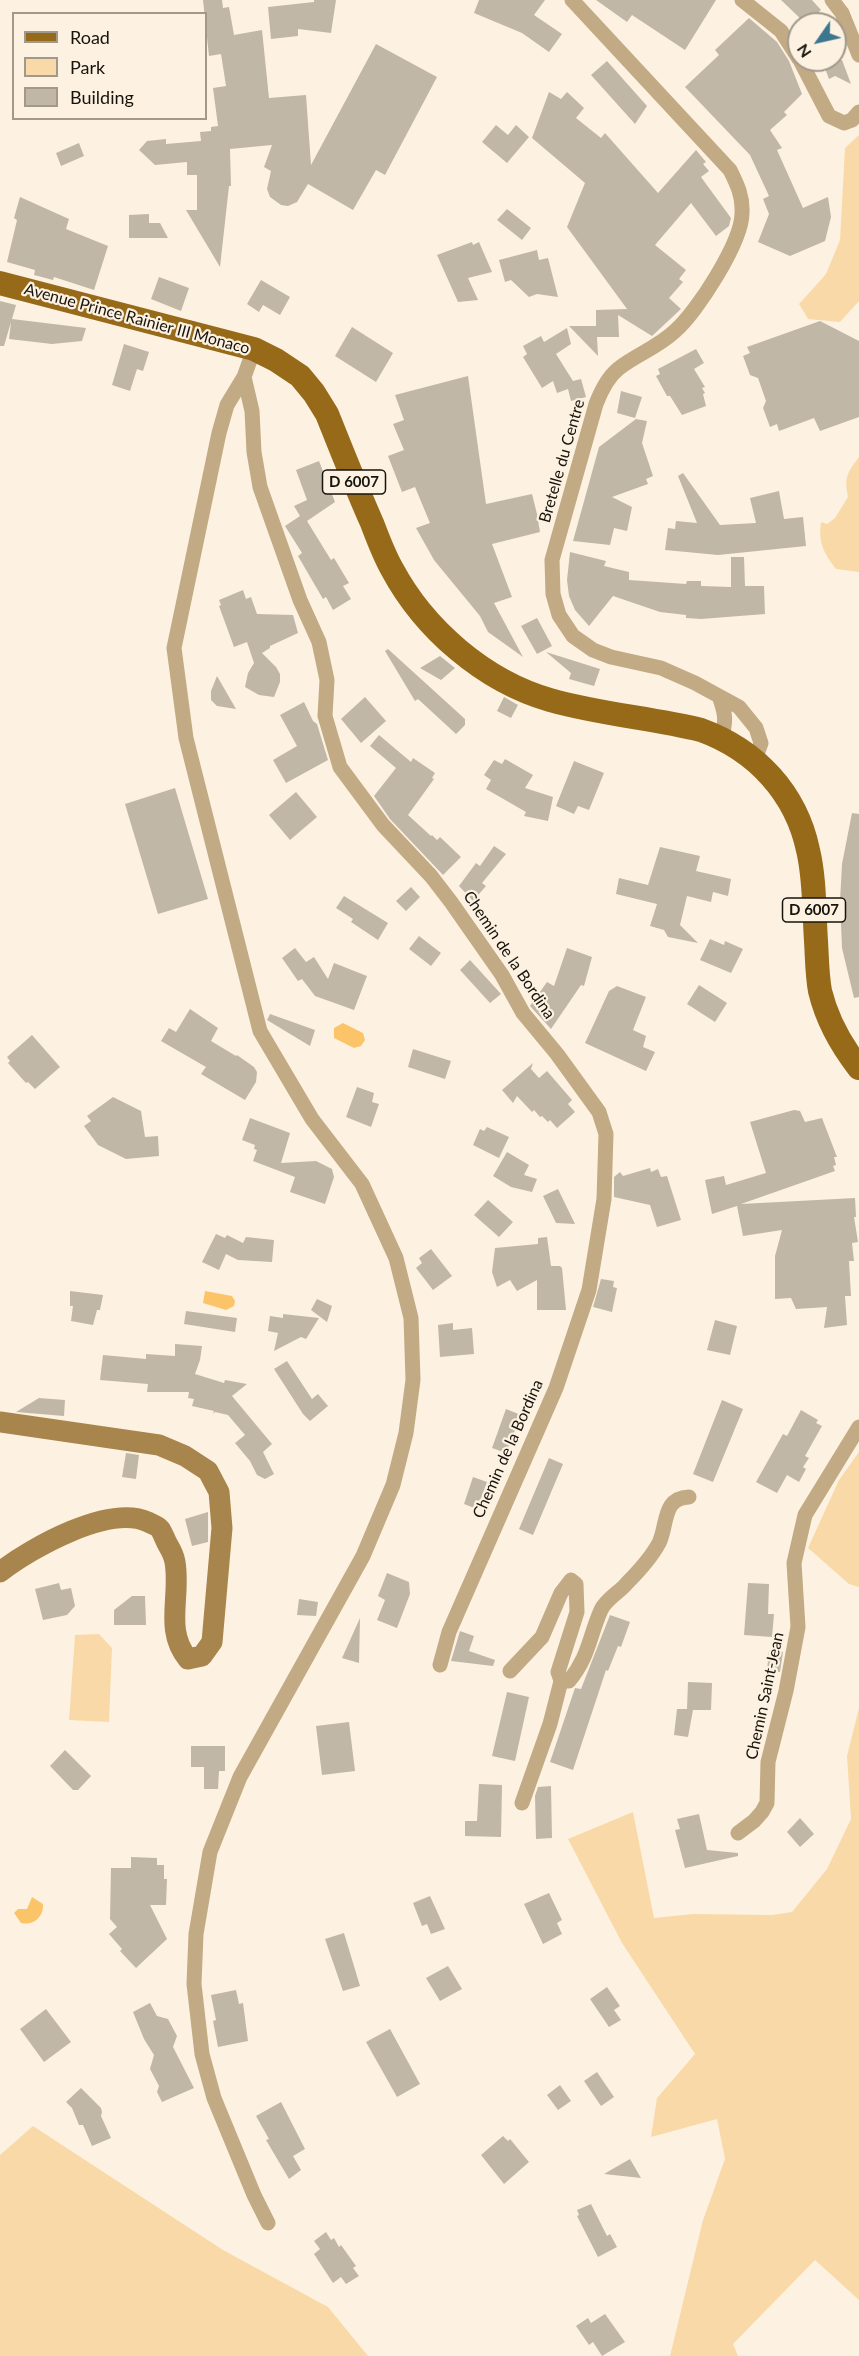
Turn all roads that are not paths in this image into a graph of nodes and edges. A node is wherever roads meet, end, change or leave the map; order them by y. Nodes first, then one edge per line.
1 (572, 0) edge
2 (742, 0) edge
3 (832, 0) edge
4 (787, 41) edge
5 (859, 55) edge
6 (805, 72) edge
7 (859, 111) edge
8 (0, 283) edge
9 (254, 349) junction
10 (244, 377) junction
11 (719, 696) junction
12 (721, 738) junction
13 (755, 760) junction
14 (859, 1068) edge
15 (0, 1422) edge
16 (859, 1427) edge
17 (689, 1497) dead end
18 (0, 1572) edge
19 (440, 1665) dead end
20 (510, 1671) dead end
21 (561, 1681) junction
22 (522, 1803) dead end
23 (738, 1833) dead end
24 (268, 2223) dead end

1 - 11 street, Bretelle du Centre
2 - 4 street
3 - 5 street
6 - 7 street
8 - 9 main road, Avenue Prince Rainier III Monaco / D 6007
9 - 10 street
9 - 12 main road, Avenue Prince Rainier III Monaco / D 6007
10 - 19 street, Chemin de la Bordina
10 - 24 street
11 - 12 street
11 - 13 street, Bretelle du Centre
12 - 13 main road, Avenue Prince Rainier III Monaco / D 6007
13 - 14 main road, Avenue Prince Rainier III Monaco / D 6007
15 - 18 street
16 - 23 street, Chemin Saint-Jean
17 - 21 street
20 - 21 street
21 - 22 street

